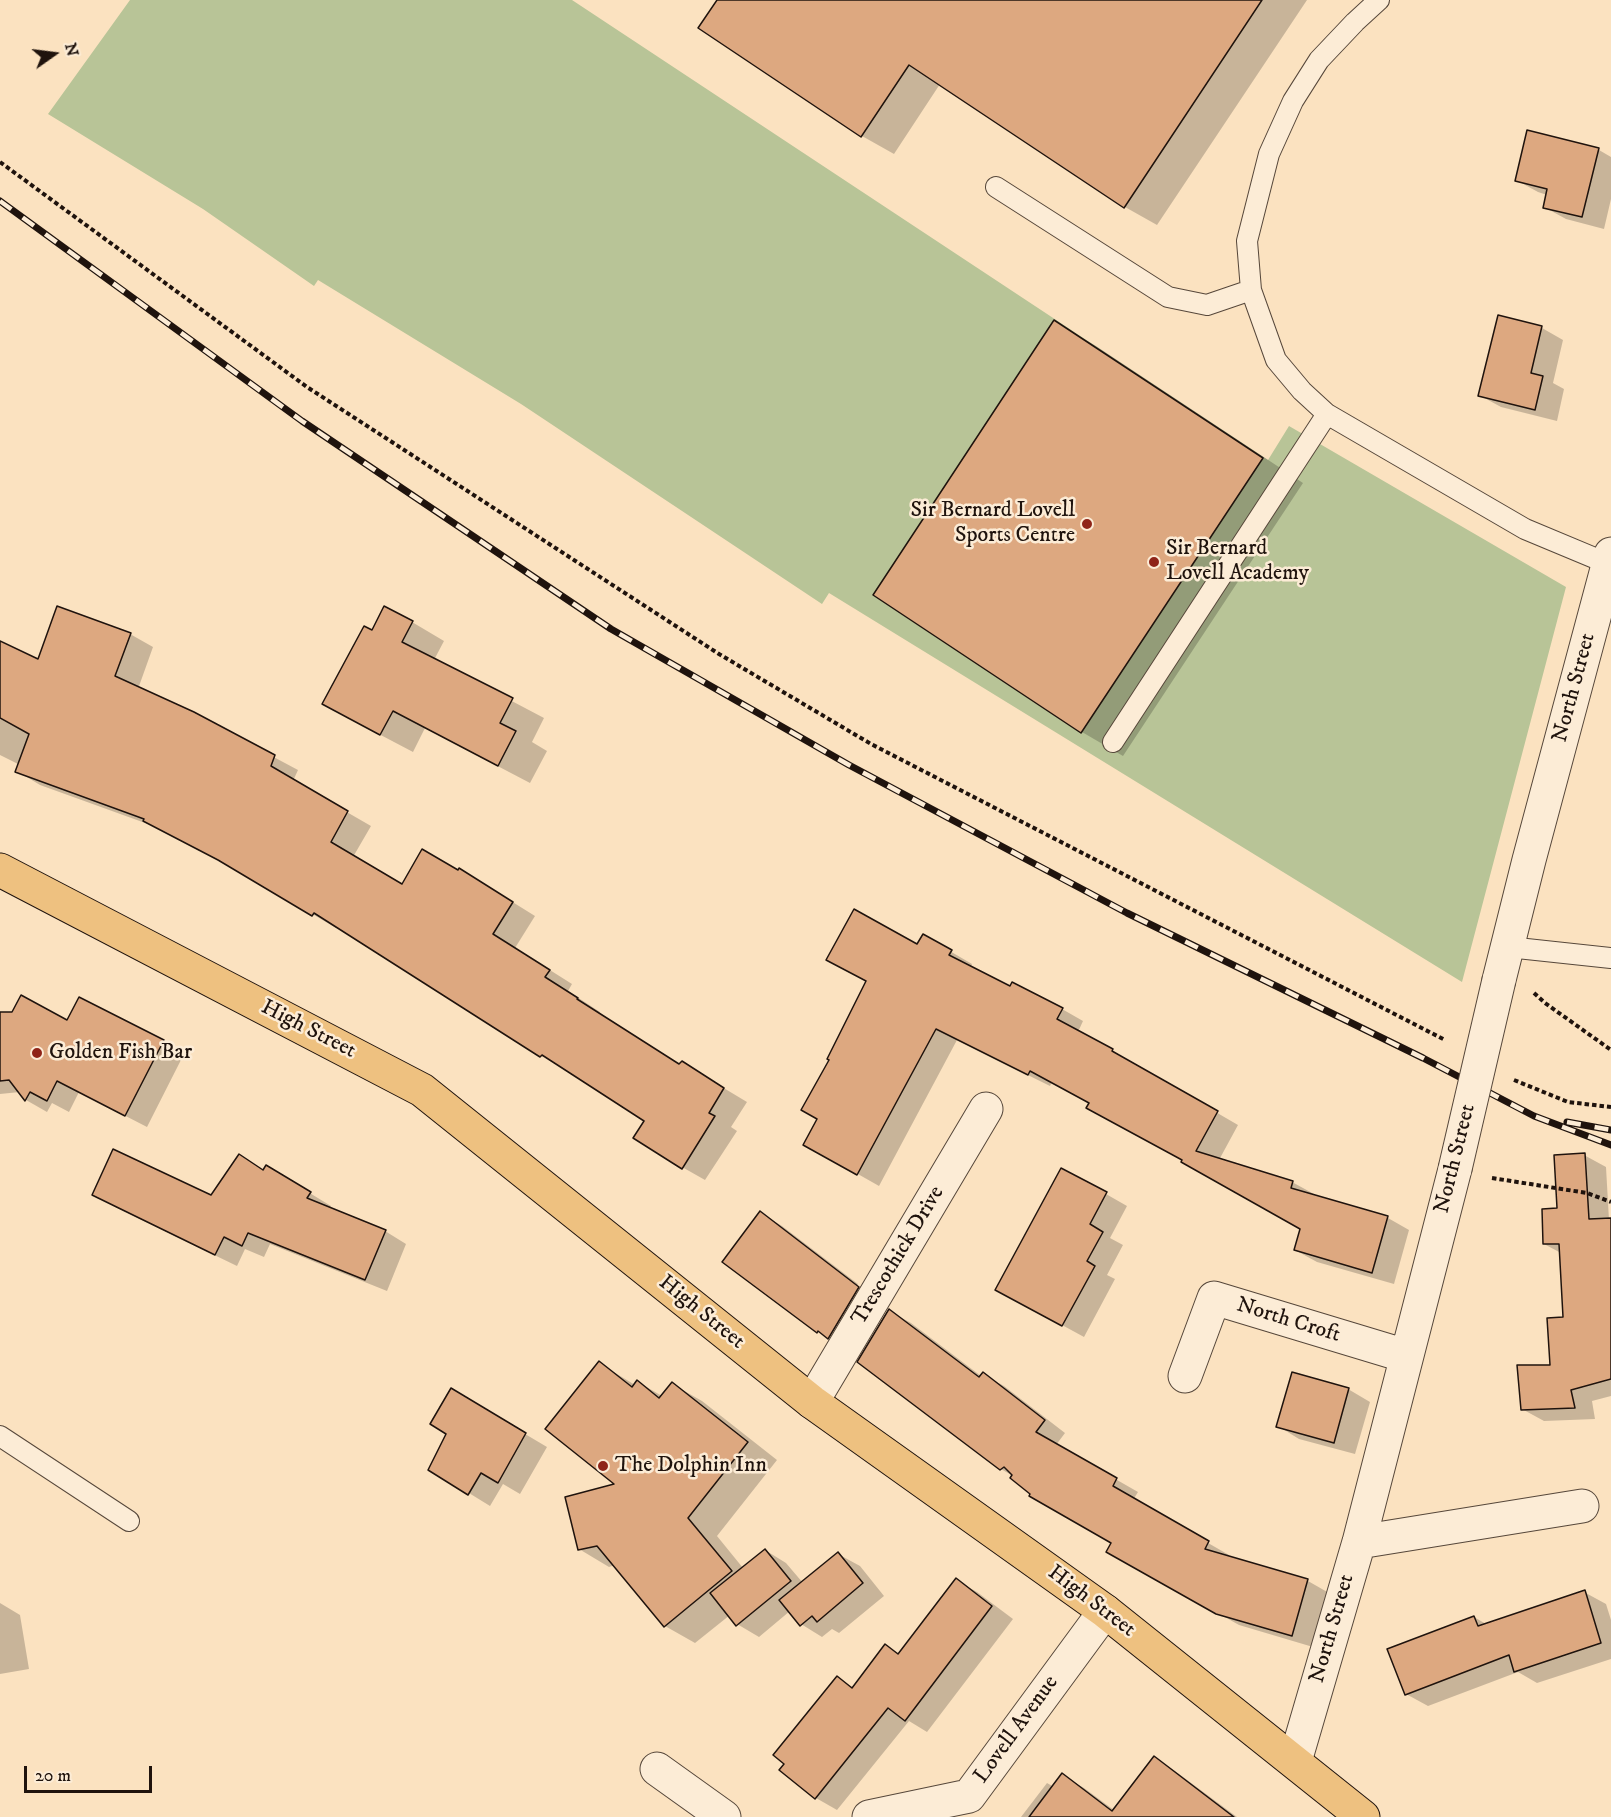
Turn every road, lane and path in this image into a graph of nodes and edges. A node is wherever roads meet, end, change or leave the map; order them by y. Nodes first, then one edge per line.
1 (1379, 0) edge
2 (0, 162) edge
3 (996, 187) dead end
4 (1251, 290) junction
5 (1327, 414) junction
6 (1610, 559) edge
7 (1113, 742) dead end
8 (0, 870) edge
9 (1611, 958) edge
10 (1504, 964) junction
11 (1454, 1045) dead end
12 (1611, 1050) edge
13 (1512, 1079) dead end
14 (1611, 1107) edge
15 (986, 1109) dead end
16 (1454, 1173) junction
17 (1611, 1203) edge
18 (1406, 1356) junction
19 (1185, 1376) dead end
20 (812, 1402) junction
21 (0, 1436) edge
22 (1582, 1506) dead end
23 (129, 1521) dead end
24 (1359, 1542) junction
25 (1105, 1611) junction
26 (1294, 1761) junction
27 (657, 1769) dead end
28 (724, 1817) edge
29 (869, 1817) edge
30 (1364, 1817) edge

1 - 4 lane
2 - 11 path
3 - 4 lane
4 - 5 lane
5 - 6 lane
5 - 7 lane
6 - 10 street, North Street
8 - 20 main road, High Street
9 - 10 lane
10 - 12 path
10 - 16 street, North Street, bridge
13 - 14 path
15 - 20 street, Trescothick Drive
16 - 17 path
16 - 18 street, North Street
18 - 19 street, North Croft
18 - 24 street, North Street
20 - 25 main road, High Street
21 - 23 lane
22 - 24 street
24 - 26 street, North Street
25 - 26 main road, High Street
25 - 29 street, Lovell Avenue
26 - 30 main road, High Street
27 - 28 street

